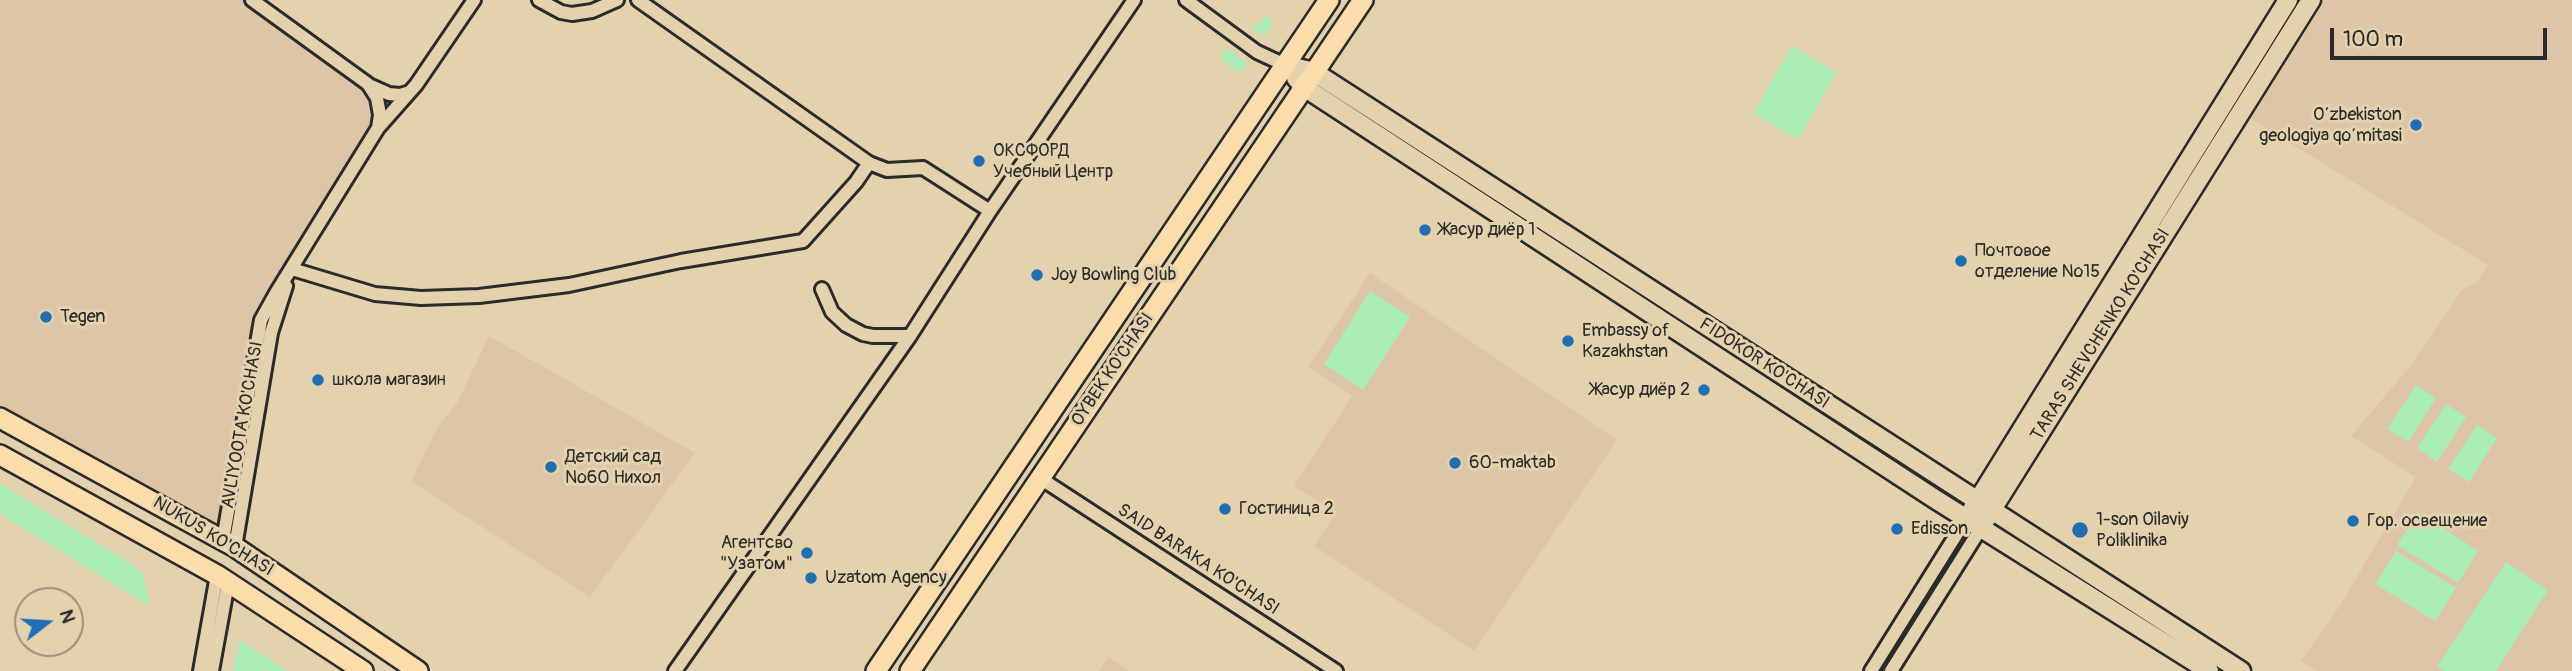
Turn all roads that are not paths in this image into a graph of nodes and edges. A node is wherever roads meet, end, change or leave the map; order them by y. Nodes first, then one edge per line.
1 (252, 0) edge
2 (474, 0) edge
3 (539, 0) edge
4 (617, 0) edge
5 (638, 0) edge
6 (1134, 0) edge
7 (1186, 0) edge
8 (1329, 0) edge
9 (1363, 0) edge
10 (2288, 0) edge
11 (2311, 0) edge
12 (1285, 65) junction
13 (1309, 79) junction
14 (368, 83) junction
15 (411, 91) junction
16 (378, 128) junction
17 (869, 163) junction
18 (990, 211) junction
19 (292, 269) junction
20 (822, 289) dead end
21 (909, 336) junction
22 (0, 418) edge
23 (0, 455) edge
24 (1040, 478) junction
25 (1984, 506) junction
26 (1973, 523) junction
27 (229, 544) junction
28 (223, 579) junction
29 (200, 671) edge
30 (212, 671) edge
31 (363, 671) edge
32 (418, 671) edge
33 (675, 671) edge
34 (876, 671) edge
35 (910, 671) edge
36 (1336, 671) edge
37 (1871, 671) edge
38 (1891, 671) edge
39 (2209, 671) edge
40 (2241, 671) edge

1 - 14 street
2 - 15 street, AVLIYOOTA KO'CHASI
3 - 4 street
5 - 17 street
6 - 18 street
7 - 12 street, FIDOKOR KO'CHASI
8 - 12 main road, OYBEK KO'CHASI
9 - 13 main road, OYBEK KO'CHASI
10 - 25 main road, TARAS SHEVCHENKO KO'CHASI
11 - 25 main road, TARAS SHEVCHENKO KO'CHASI
12 - 13 main road, FIDOKOR KO'CHASI
12 - 34 main road, OYBEK KO'CHASI
13 - 24 main road, OYBEK KO'CHASI
13 - 25 main road, FIDOKOR KO'CHASI
13 - 26 main road, FIDOKOR KO'CHASI
14 - 15 street
14 - 16 street
15 - 16 street, AVLIYOOTA KO'CHASI
16 - 19 street, AVLIYOOTA KO'CHASI
17 - 18 street
17 - 19 street
18 - 21 street
19 - 27 street, AVLIYOOTA KO'CHASI
20 - 21 street
21 - 33 street
22 - 27 main road, NUKUS KO'CHASI
23 - 28 main road, NUKUS KO'CHASI
24 - 35 main road, OYBEK KO'CHASI
24 - 36 street, SAID BARAKA KO'CHASI
25 - 26 main road, TARAS SHEVCHENKO KO'CHASI
25 - 40 main road, FIDOKOR KO'CHASI
26 - 37 street, TARAS SHEVCHENKO KO'CHASI
26 - 38 street, TARAS SHEVCHENKO KO'CHASI
26 - 39 main road, FIDOKOR KO'CHASI
27 - 28 main road, AVLIYOOTA KO'CHASI
27 - 32 main road, NUKUS KO'CHASI
28 - 29 street, AVLIYOOTA KO'CHASI
28 - 30 street, AVLIYOOTA KO'CHASI
28 - 31 main road, NUKUS KO'CHASI

